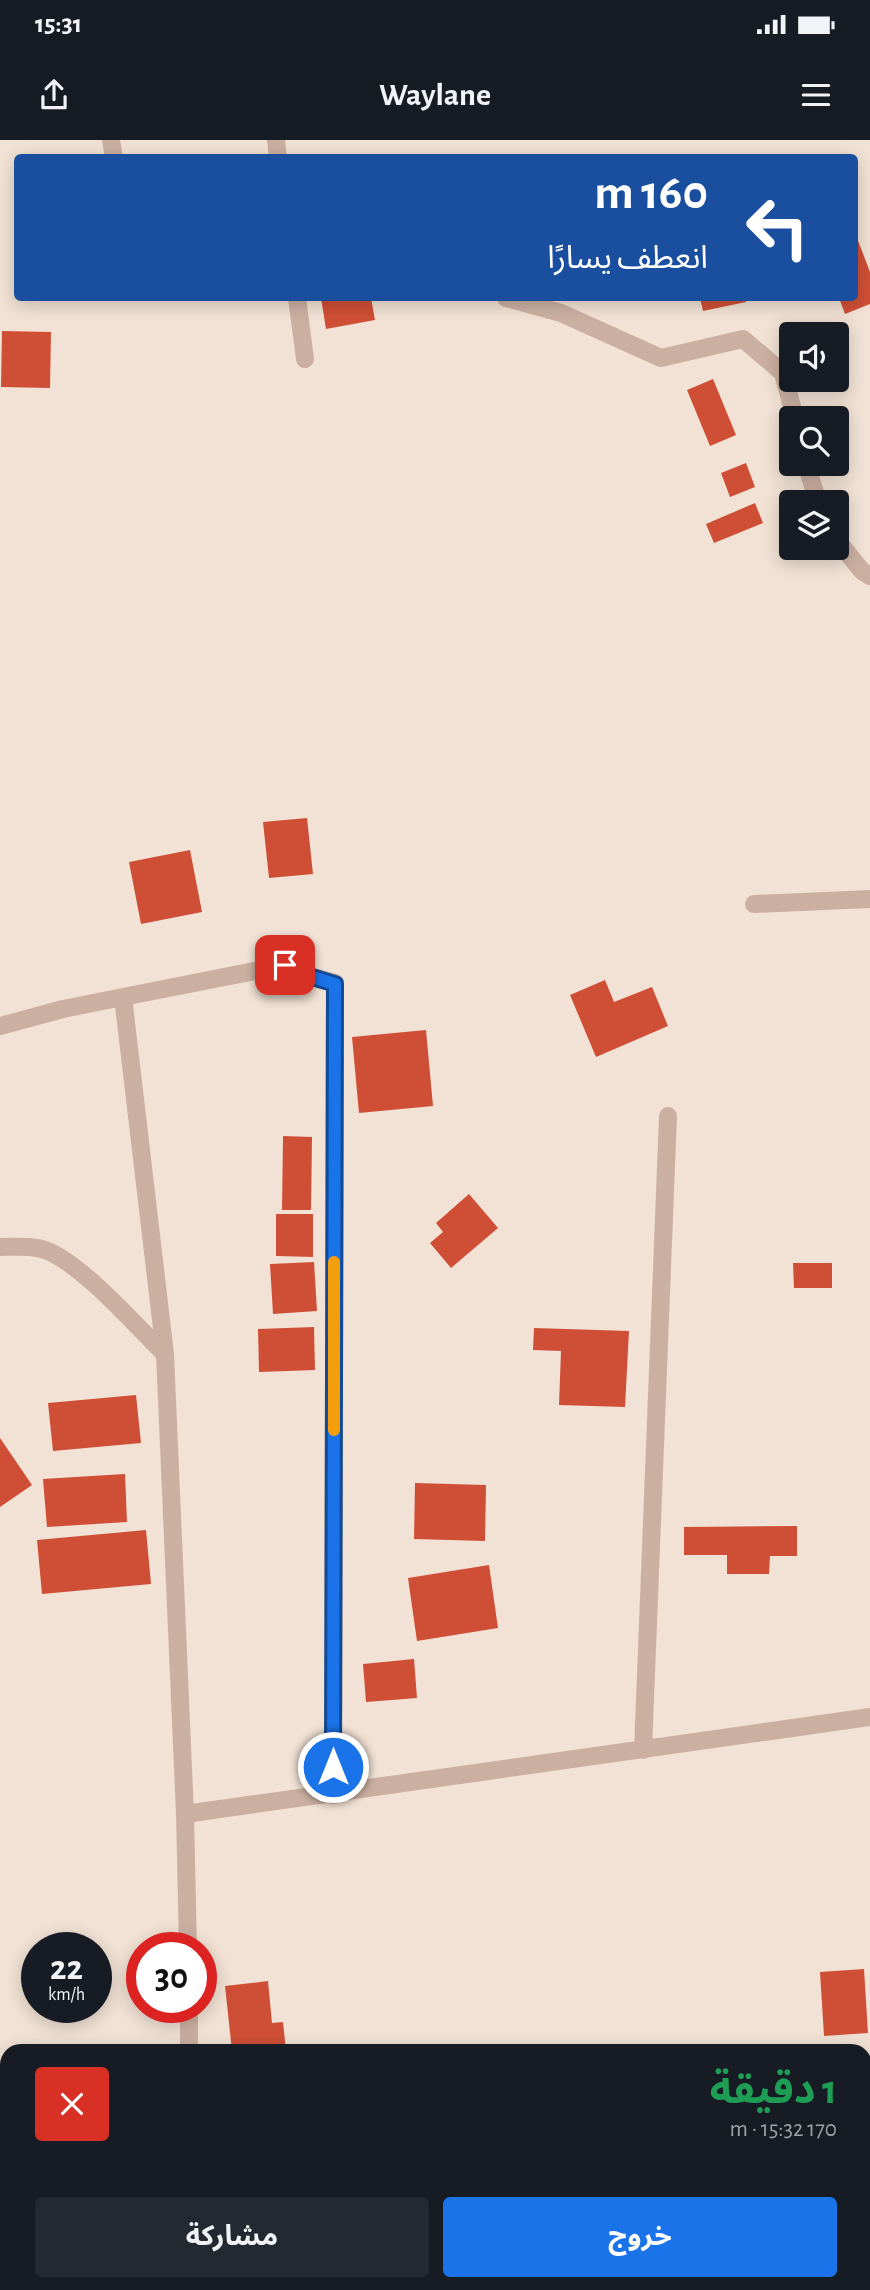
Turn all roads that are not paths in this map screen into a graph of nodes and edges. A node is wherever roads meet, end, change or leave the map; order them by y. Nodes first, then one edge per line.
1 (297, 301) edge
2 (517, 301) edge
3 (305, 359) dead end
4 (792, 406) edge
5 (849, 555) edge
6 (870, 576) edge
7 (870, 899) edge
8 (754, 904) dead end
9 (123, 996) junction
10 (0, 1027) edge
11 (668, 1116) dead end
12 (0, 1247) edge
13 (165, 1354) junction
14 (870, 1717) edge
15 (643, 1750) junction
16 (332, 1795) junction
17 (186, 1814) junction
18 (188, 1932) edge
19 (188, 2023) edge
20 (189, 2044) edge

1 - 3 street
2 - 4 street
5 - 6 street
7 - 8 street
9 - 10 street
9 - 13 street
9 - 16 street
11 - 15 street
12 - 13 street
13 - 17 street
14 - 15 street
15 - 16 street
16 - 17 street
17 - 18 street
19 - 20 street

